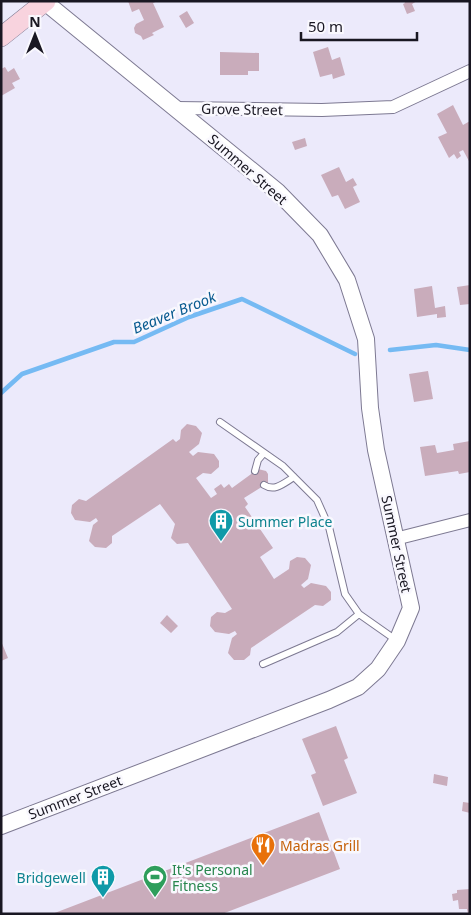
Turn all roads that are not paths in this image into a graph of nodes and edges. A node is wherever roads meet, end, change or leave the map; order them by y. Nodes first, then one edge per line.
1 (45, 2) edge
2 (1, 37) edge
3 (470, 71) edge
4 (176, 108) junction
5 (220, 422) dead end
6 (264, 453) junction
7 (255, 471) dead end
8 (294, 477) junction
9 (264, 485) dead end
10 (470, 520) edge
11 (395, 538) junction
12 (359, 614) junction
13 (397, 641) junction
14 (263, 664) dead end
15 (1, 826) edge

1 - 2 main road
1 - 4 street
3 - 4 street, Grove Street
4 - 11 street, Summer Street
5 - 6 lane
6 - 7 lane
6 - 8 lane
8 - 9 lane
8 - 12 lane
10 - 11 street
11 - 13 street, Summer Street
12 - 13 lane
12 - 14 lane
13 - 15 street, Summer Street

